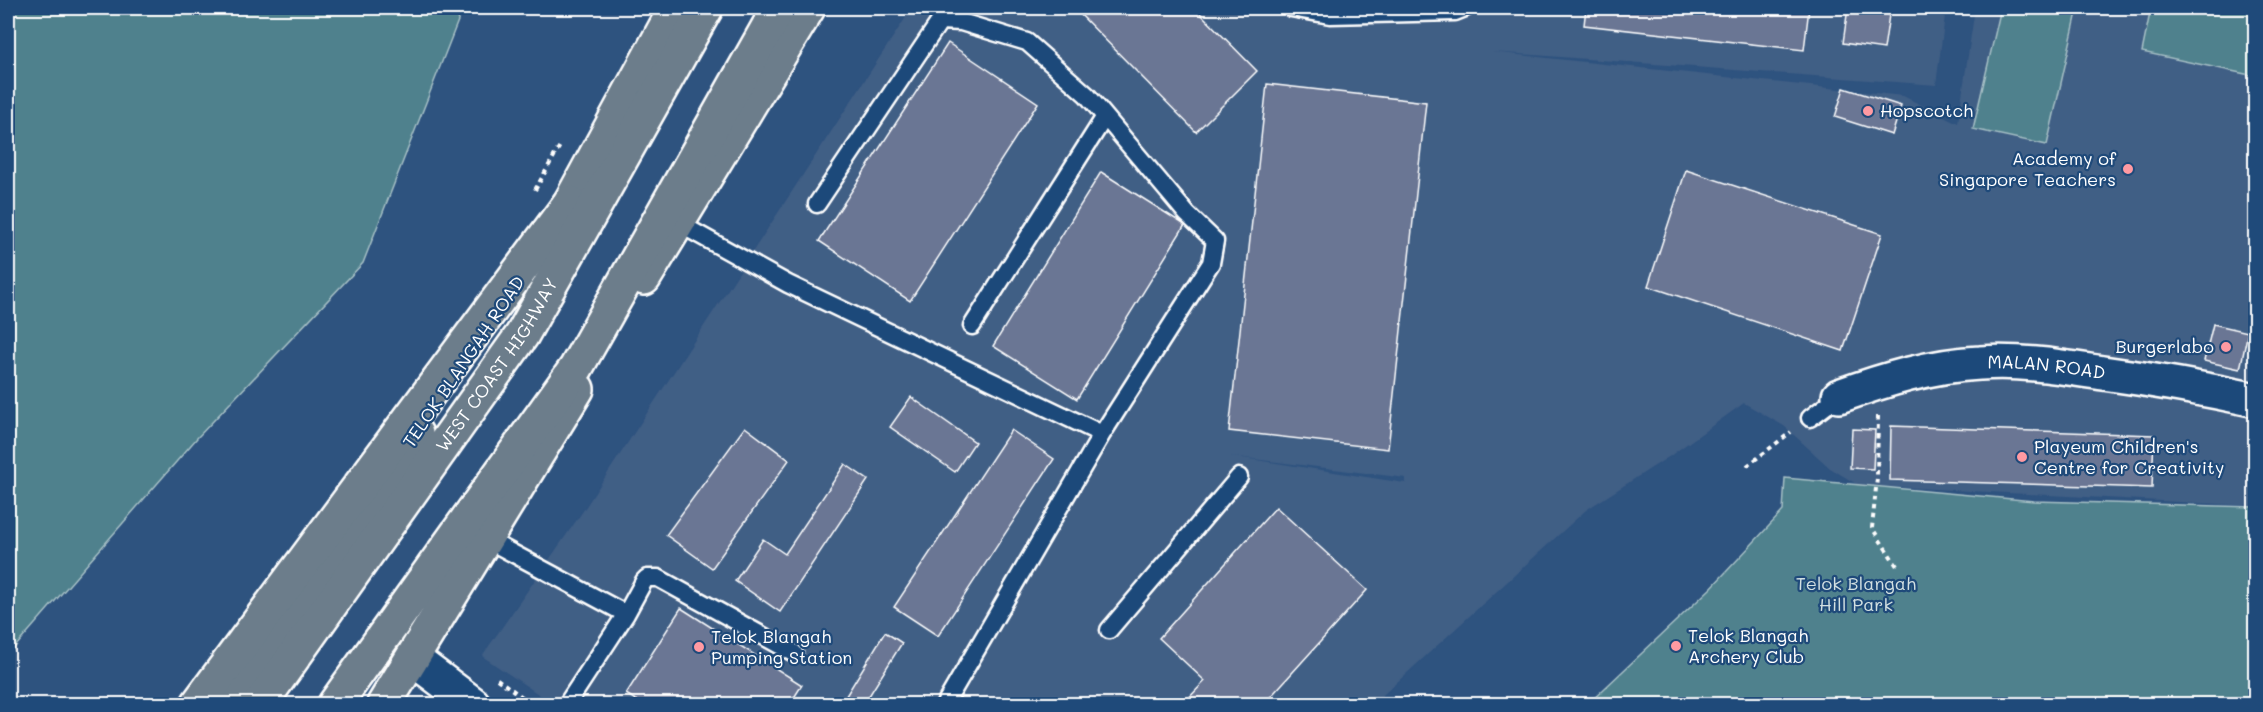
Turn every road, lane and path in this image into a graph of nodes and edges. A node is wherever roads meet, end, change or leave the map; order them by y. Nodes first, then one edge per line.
1 (676, 8) edge
2 (706, 8) edge
3 (777, 8) edge
4 (808, 8) edge
5 (1291, 8) edge
6 (1465, 8) edge
7 (1104, 118) junction
8 (570, 203) junction
9 (817, 204) dead end
10 (678, 223) junction
11 (972, 326) dead end
12 (1879, 382) junction
13 (1839, 396) joint
14 (2256, 400) edge
15 (1810, 418) joint
16 (1102, 435) junction
17 (1747, 466) dead end
18 (1239, 477) dead end
19 (486, 539) junction
20 (1899, 569) dead end
21 (626, 614) junction
22 (1109, 630) dead end
23 (794, 653) dead end
24 (413, 659) junction
25 (198, 705) edge
26 (234, 705) edge
27 (260, 705) edge
28 (335, 705) edge
29 (384, 705) edge
30 (473, 705) edge
31 (567, 705) edge
32 (945, 705) edge

1 - 8 main road, TELOK BLANGAH ROAD
2 - 27 main road, WEST COAST HIGHWAY
3 - 28 main road
4 - 10 main road
5 - 6 lane
7 - 9 lane
7 - 11 lane
7 - 16 lane
8 - 25 main road
8 - 26 main road, TELOK BLANGAH ROAD
10 - 16 lane
10 - 19 main road
12 - 13 street, MALAN ROAD
12 - 14 street, MALAN ROAD
12 - 20 path
13 - 15 lane
15 - 17 path
16 - 32 lane
18 - 22 lane
19 - 21 lane
19 - 24 main road
21 - 23 lane
21 - 31 lane
24 - 29 main road
24 - 30 street

